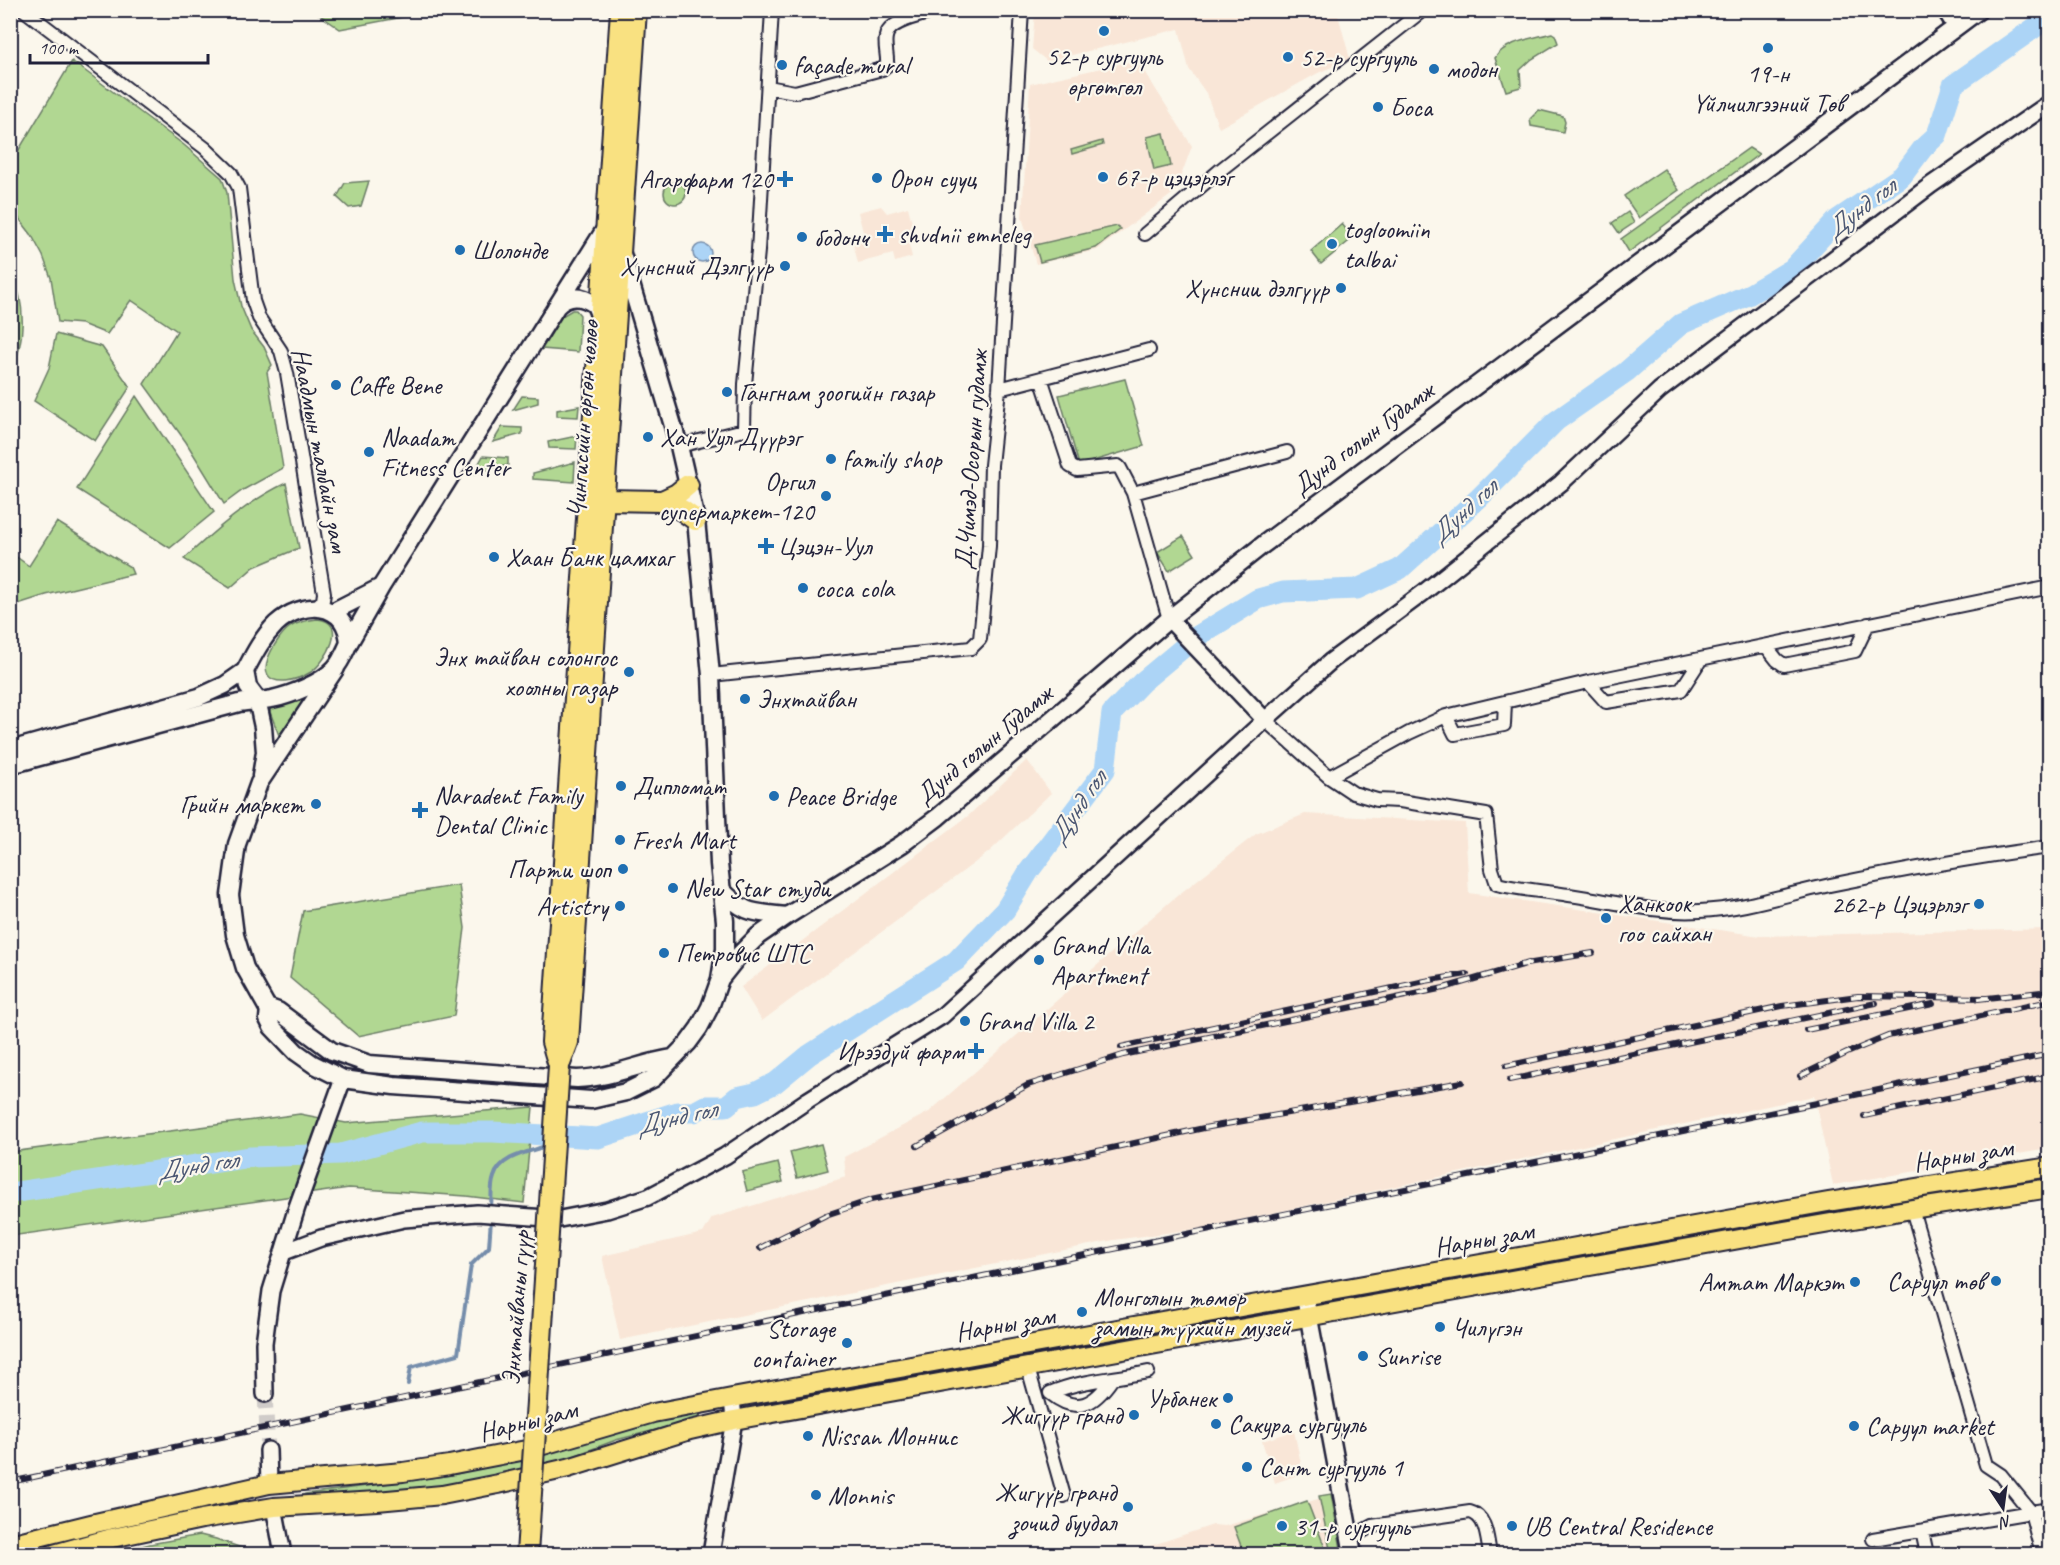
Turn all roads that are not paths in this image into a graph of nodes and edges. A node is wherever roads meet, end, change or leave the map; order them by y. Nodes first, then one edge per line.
1 (24, 10) edge
2 (621, 10) edge
3 (636, 10) edge
4 (772, 10) edge
5 (939, 10) edge
6 (1022, 10) edge
7 (1423, 10) edge
8 (1945, 10) edge
9 (1979, 10) edge
10 (1956, 27) junction
11 (768, 87) junction
12 (2049, 103) edge
13 (608, 225) junction
14 (1145, 234) dead end
15 (621, 250) junction
16 (556, 308) junction
17 (600, 317) junction
18 (1149, 351) dead end
19 (1041, 378) junction
20 (999, 389) junction
21 (679, 446) junction
22 (1287, 452) dead end
23 (688, 485) junction
24 (1132, 493) junction
25 (605, 501) junction
26 (662, 501) junction
27 (696, 520) junction
28 (381, 587) junction
29 (2049, 587) edge
30 (315, 608) junction
31 (332, 612) junction
32 (1169, 619) junction
33 (1868, 624) junction
34 (349, 643) junction
35 (1766, 646) junction
36 (1701, 659) junction
37 (336, 668) junction
38 (245, 671) junction
39 (711, 675) junction
40 (1588, 682) junction
41 (257, 699) junction
42 (1505, 702) junction
43 (1446, 717) junction
44 (1265, 720) junction
45 (10, 750) edge
46 (10, 765) edge
47 (1329, 777) junction
48 (260, 783) junction
49 (2049, 847) edge
50 (721, 889) junction
51 (786, 916) junction
52 (720, 979) junction
53 (269, 1008) junction
54 (673, 1058) junction
55 (559, 1066) junction
56 (342, 1079) junction
57 (2049, 1167) edge
58 (2049, 1188) edge
59 (1912, 1209) junction
60 (1789, 1210) junction
61 (1752, 1237) junction
62 (284, 1252) junction
63 (1305, 1297) junction
64 (1309, 1316) junction
65 (1028, 1368) junction
66 (1148, 1372) dead end
67 (1112, 1379) junction
68 (265, 1394) tunnel mouth
69 (732, 1398) junction
70 (734, 1420) junction
71 (267, 1450) tunnel mouth
72 (269, 1484) junction
73 (1064, 1496) dead end
74 (274, 1507) junction
75 (2049, 1509) edge
76 (2031, 1512) junction
77 (1922, 1531) junction
78 (1873, 1539) dead end
79 (10, 1544) edge
80 (1352, 1546) edge
81 (54, 1554) edge
82 (283, 1554) edge
83 (526, 1554) edge
84 (711, 1554) edge
85 (1490, 1554) edge
86 (1927, 1554) edge
87 (2042, 1554) edge

1 - 30 street, Наадмын талбайн зам
2 - 13 highway, Чингисийн өргөн чөлөө
3 - 15 highway, Чингисийн өргөн чөлөө
4 - 11 street
5 - 11 street
6 - 20 street, Д.Чимэд-Осорын гудамж
7 - 14 street
8 - 10 street
9 - 10 main road, Дунд голын Гудамж
10 - 32 main road, Дунд голын Гудамж
11 - 21 street
12 - 44 street
13 - 16 main road
13 - 17 highway, Чингисийн өргөн чөлөө
15 - 21 main road
15 - 25 highway, Чингисийн өргөн чөлөө
16 - 17 main road
16 - 28 main road
17 - 55 highway, Чингисийн өргөн чөлөө
18 - 19 street
19 - 20 street
19 - 24 street
20 - 39 street, Д.Чимэд-Осорын гудамж
21 - 23 main road
22 - 24 street
23 - 26 highway
23 - 27 main road
24 - 32 street
25 - 26 highway
25 - 55 highway, Чингисийн өргөн чөлөө
26 - 27 highway
27 - 39 main road
28 - 31 main road
28 - 34 main road
29 - 33 street
30 - 31 main road
30 - 38 main road
31 - 34 main road
32 - 44 street
32 - 51 main road, Дунд голын Гудамж
33 - 35 street
33 - 35 street
34 - 37 main road
35 - 36 street
36 - 40 street
36 - 40 street
37 - 41 main road
37 - 48 main road
38 - 41 main road
38 - 45 main road
39 - 50 main road
40 - 42 street
41 - 46 main road
41 - 48 main road
42 - 43 street
42 - 43 street
43 - 47 street
44 - 47 street
44 - 62 street
47 - 49 street
48 - 53 main road
50 - 51 main road
50 - 52 main road
51 - 52 main road, Дунд голын Гудамж
52 - 54 main road
53 - 54 main road
53 - 56 main road
54 - 56 main road
55 - 83 highway, Энхтайваны гүүр, bridge
56 - 62 street
57 - 60 main road, Нарны зам
58 - 59 main road, Нарны зам
59 - 61 main road, Нарны зам
59 - 76 street
60 - 61 main road
60 - 63 main road, Нарны зам
61 - 64 main road, Нарны зам
62 - 68 street
63 - 64 main road
63 - 69 main road, Нарны зам
64 - 65 main road, Нарны зам
64 - 80 main road
65 - 70 main road, Нарны зам
65 - 73 street
66 - 67 street
67 - 67 street
69 - 70 street
69 - 72 main road, Нарны зам
70 - 74 main road, Нарны зам
70 - 84 street
71 - 72 street
72 - 79 main road, Нарны зам
74 - 81 main road, Нарны зам
74 - 82 street
75 - 76 street
76 - 77 street
76 - 87 street
77 - 78 street
77 - 86 street
80 - 85 street

